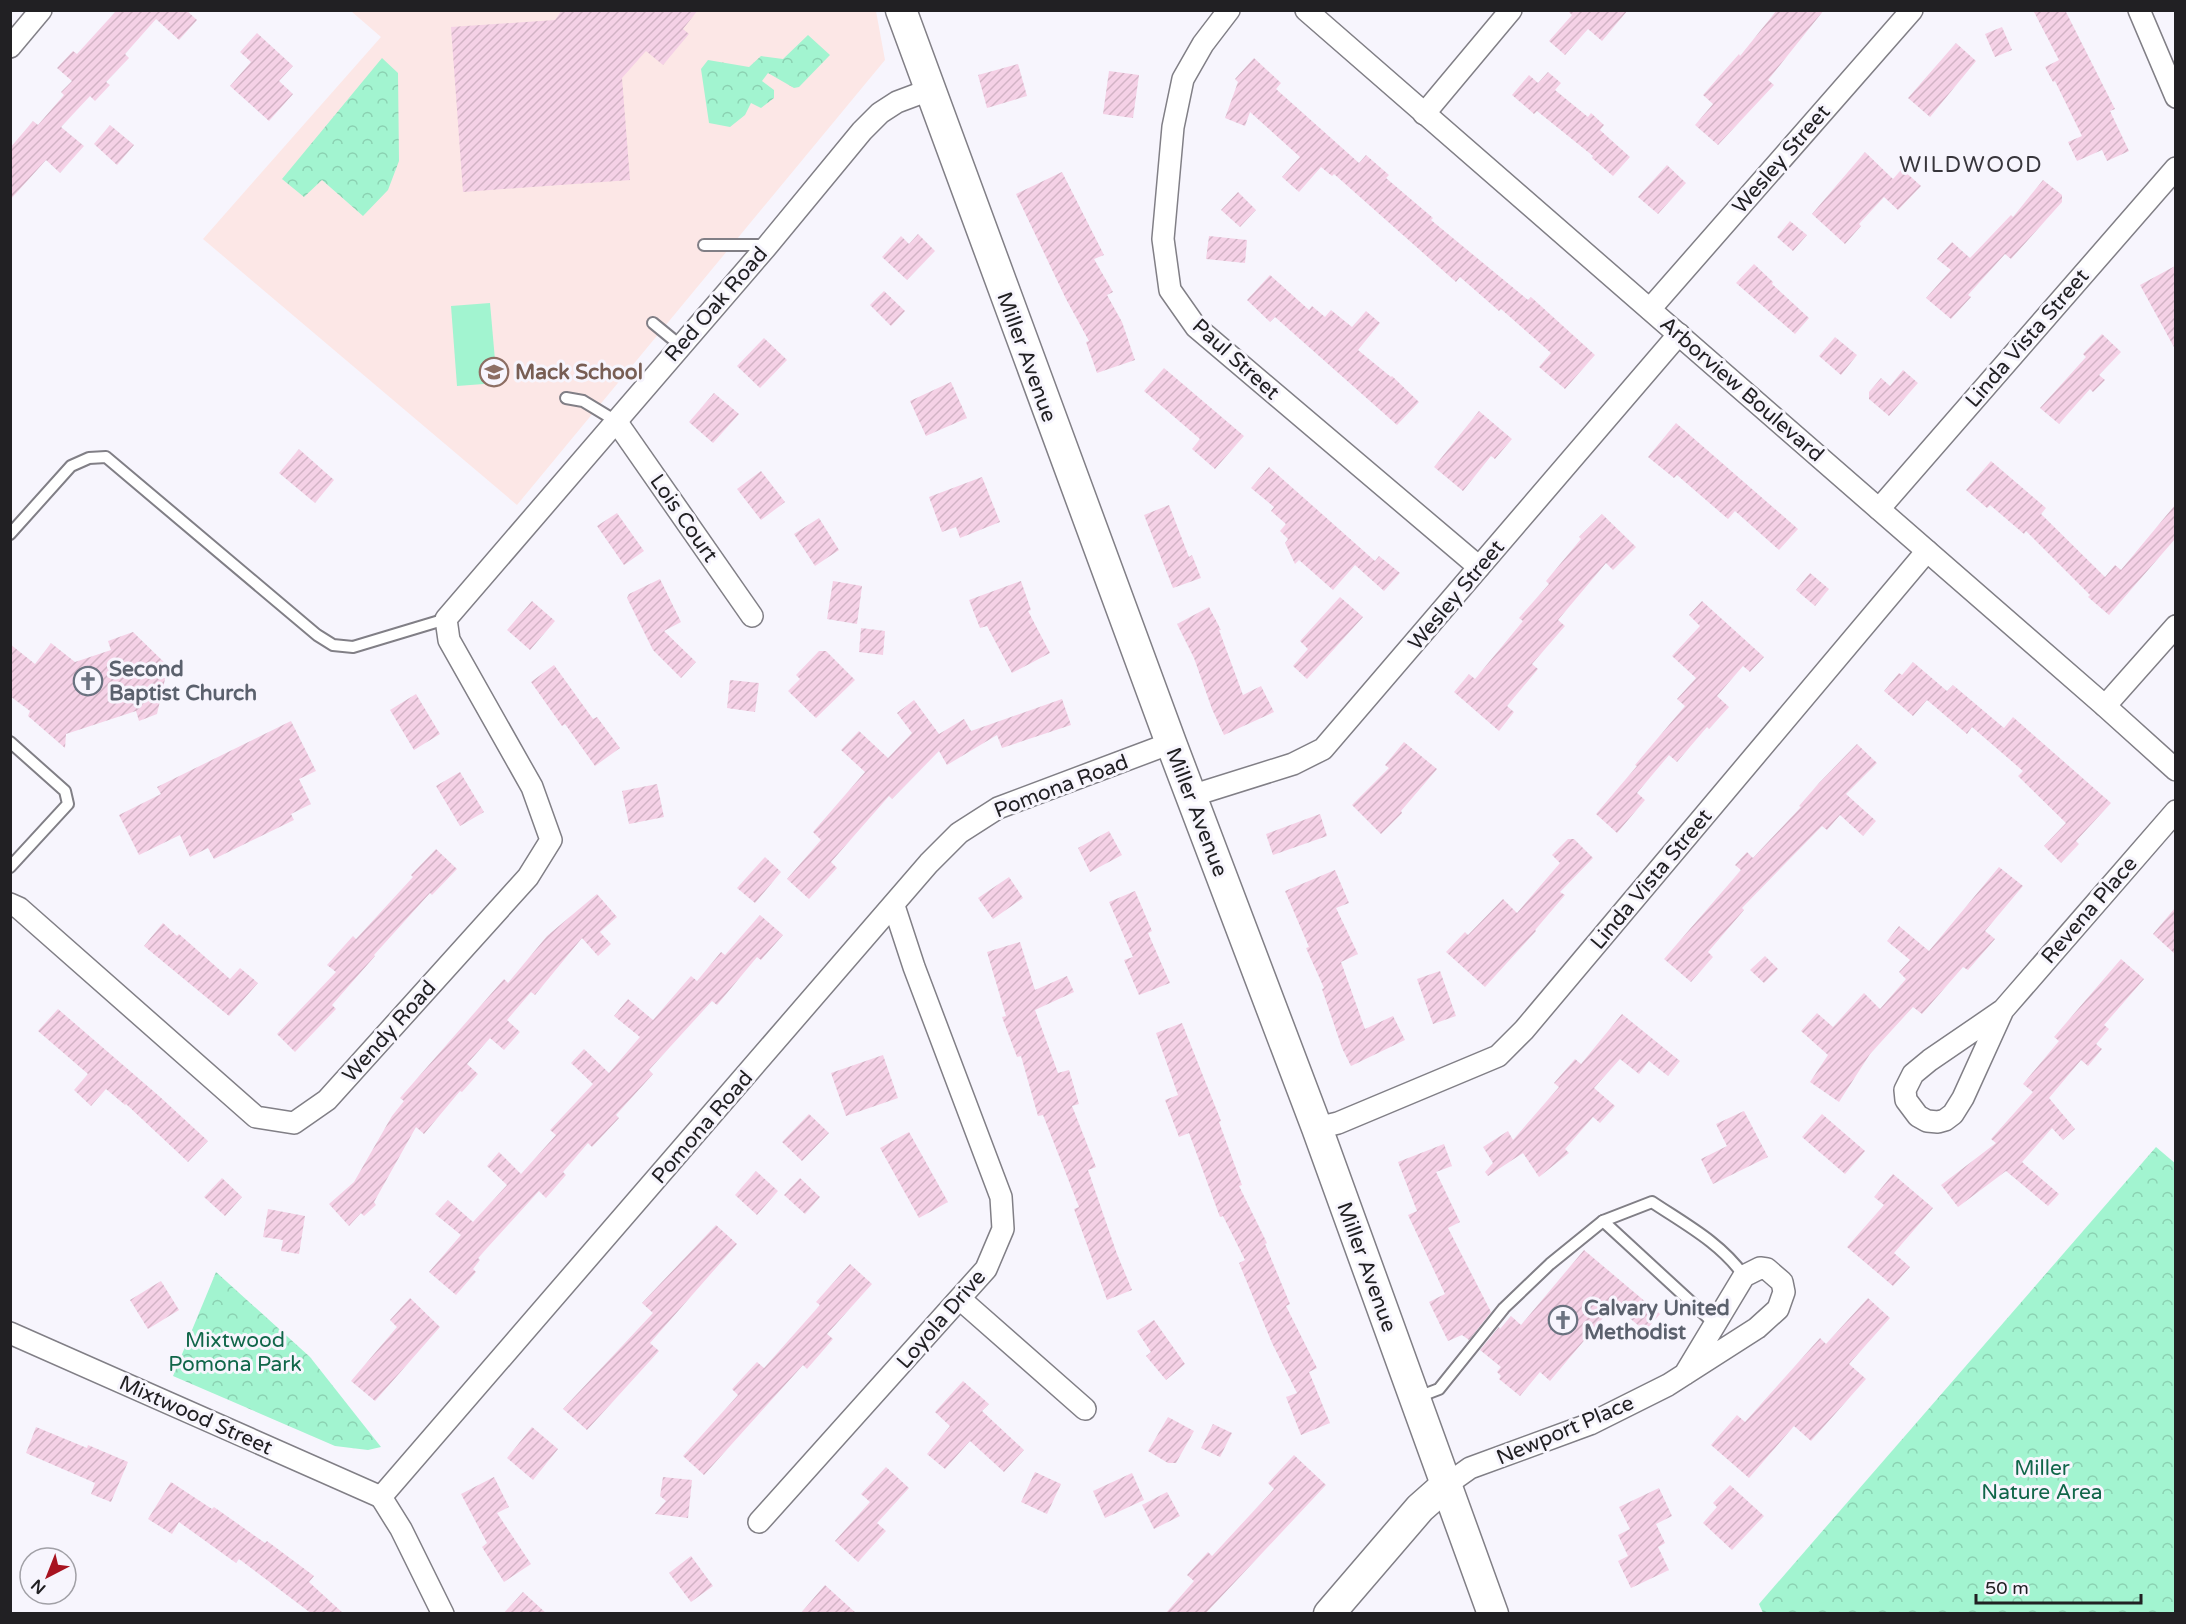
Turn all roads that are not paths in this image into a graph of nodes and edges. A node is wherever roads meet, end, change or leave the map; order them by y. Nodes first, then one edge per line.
1 (41, 10) edge
2 (901, 10) edge
3 (1229, 10) edge
4 (1306, 10) edge
5 (1511, 10) edge
6 (1912, 10) edge
7 (2139, 10) edge
8 (10, 46) edge
9 (929, 90) junction
10 (2175, 97) edge
11 (1424, 114) junction
12 (2175, 168) edge
13 (768, 244) junction
14 (704, 246) dead end
15 (1650, 309) junction
16 (653, 323) dead end
17 (1679, 334) junction
18 (681, 346) junction
19 (566, 398) dead end
20 (616, 421) junction
21 (1879, 509) junction
22 (10, 534) edge
23 (1927, 551) junction
24 (1479, 567) junction
25 (753, 616) dead end
26 (446, 619) junction
27 (2175, 626) edge
28 (2105, 706) junction
29 (10, 742) edge
30 (1171, 743) junction
31 (2175, 770) edge
32 (1191, 796) junction
33 (2175, 811) edge
34 (10, 867) edge
35 (10, 904) edge
36 (894, 906) junction
37 (2003, 1010) junction
38 (1317, 1128) junction
39 (1603, 1221) junction
40 (1744, 1276) junction
41 (960, 1299) junction
42 (1716, 1324) junction
43 (10, 1333) edge
44 (1685, 1374) junction
45 (1415, 1399) junction
46 (1085, 1409) dead end
47 (1446, 1485) junction
48 (381, 1497) junction
49 (759, 1522) dead end
50 (443, 1614) edge
51 (1329, 1614) edge
52 (1493, 1614) edge

1 - 8 street
2 - 9 main road, Miller Avenue
3 - 24 street, Paul Street
4 - 11 street, Arborview Boulevard
5 - 11 street
6 - 15 street, Wesley Street
7 - 10 street
9 - 13 street, Red Oak Road
9 - 30 main road, Miller Avenue
11 - 15 street, Arborview Boulevard
12 - 21 street, Linda Vista Street
13 - 14 lane
13 - 18 street, Red Oak Road
15 - 17 street, Arborview Boulevard
16 - 18 lane
17 - 21 street, Arborview Boulevard
17 - 24 street, Wesley Street
18 - 20 street, Red Oak Road
19 - 20 lane
20 - 25 street, Lois Court
20 - 26 street, Red Oak Road
21 - 23 street, Arborview Boulevard
22 - 26 lane
23 - 28 street, Arborview Boulevard
23 - 38 street, Linda Vista Street
24 - 32 street, Wesley Street
26 - 35 street, Wendy Road
27 - 28 street
28 - 31 street, Arborview Boulevard
29 - 34 lane
30 - 32 main road, Miller Avenue
30 - 36 street, Pomona Road
32 - 38 main road, Miller Avenue
33 - 37 street, Revena Place
36 - 41 street, Loyola Drive
36 - 48 street, Pomona Road
37 - 37 street, Revena Place
38 - 45 main road, Miller Avenue
39 - 40 lane
39 - 42 lane
39 - 45 lane
40 - 42 street
40 - 44 street, Newport Place
41 - 46 street
41 - 49 street, Loyola Drive
42 - 44 street
43 - 48 street, Mixtwood Street
44 - 47 street, Newport Place
45 - 47 main road, Miller Avenue
47 - 51 main road
47 - 52 main road, Miller Avenue
48 - 50 street

